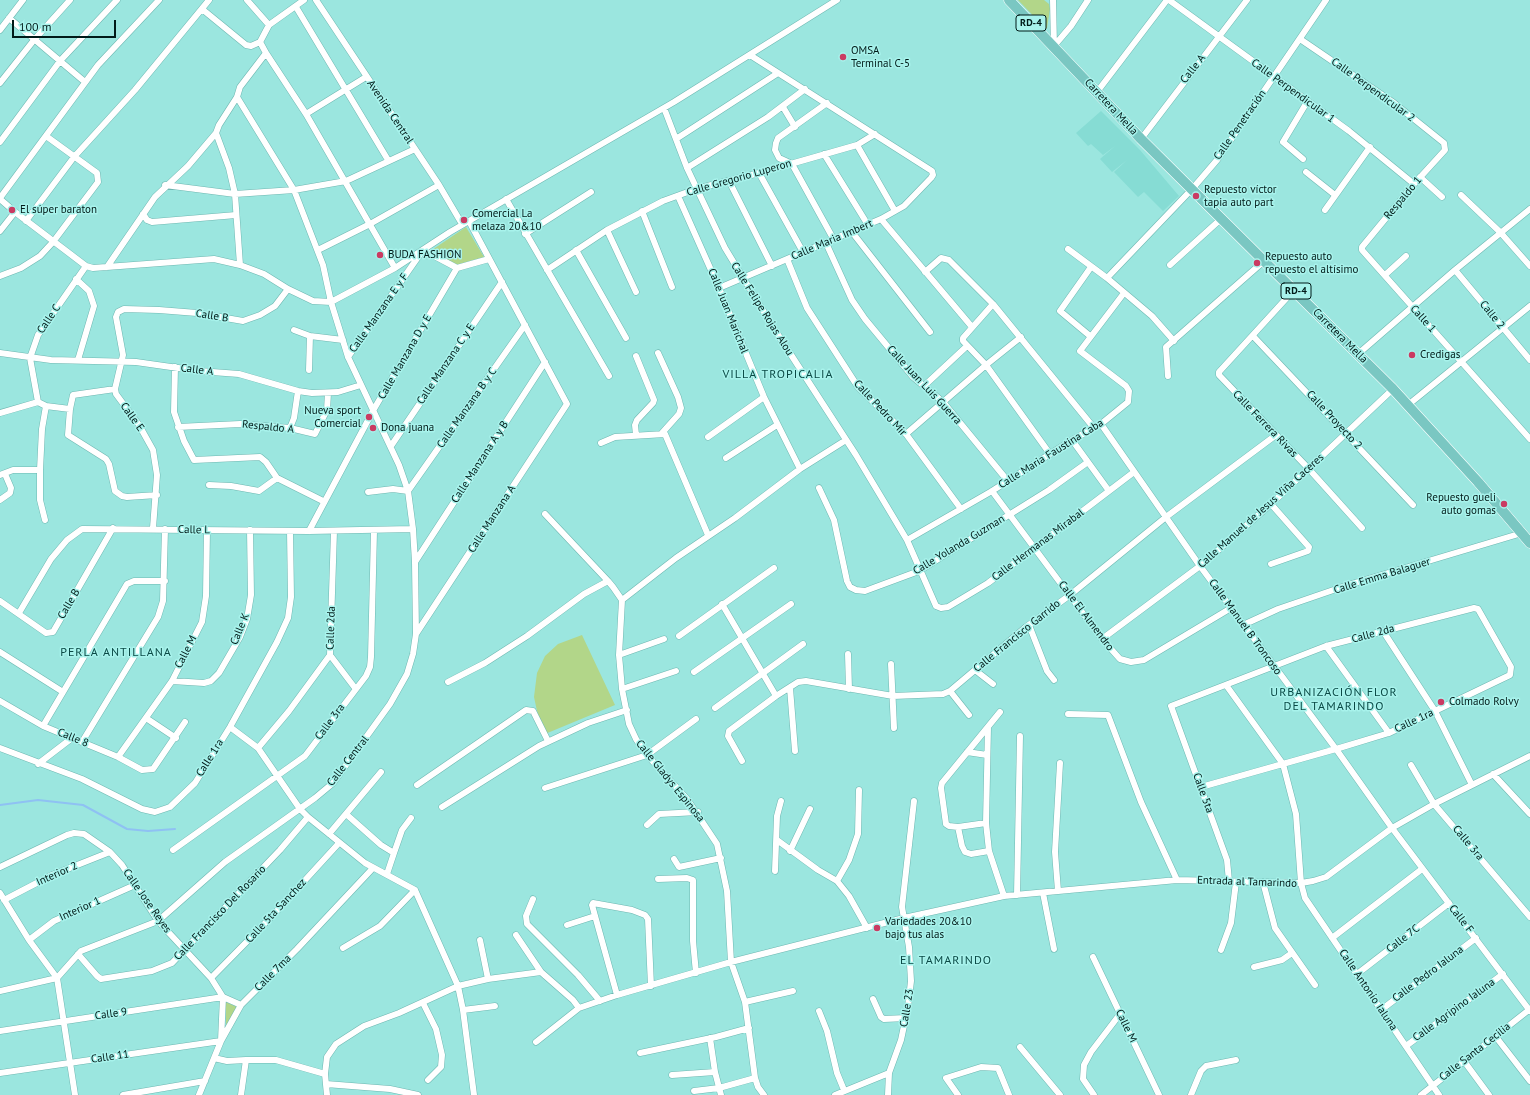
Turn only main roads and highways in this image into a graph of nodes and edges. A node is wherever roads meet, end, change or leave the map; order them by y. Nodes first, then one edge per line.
1 (1009, 0) edge
2 (1530, 543) edge

1 - 2 main road, Carretera Mella / RD-4

